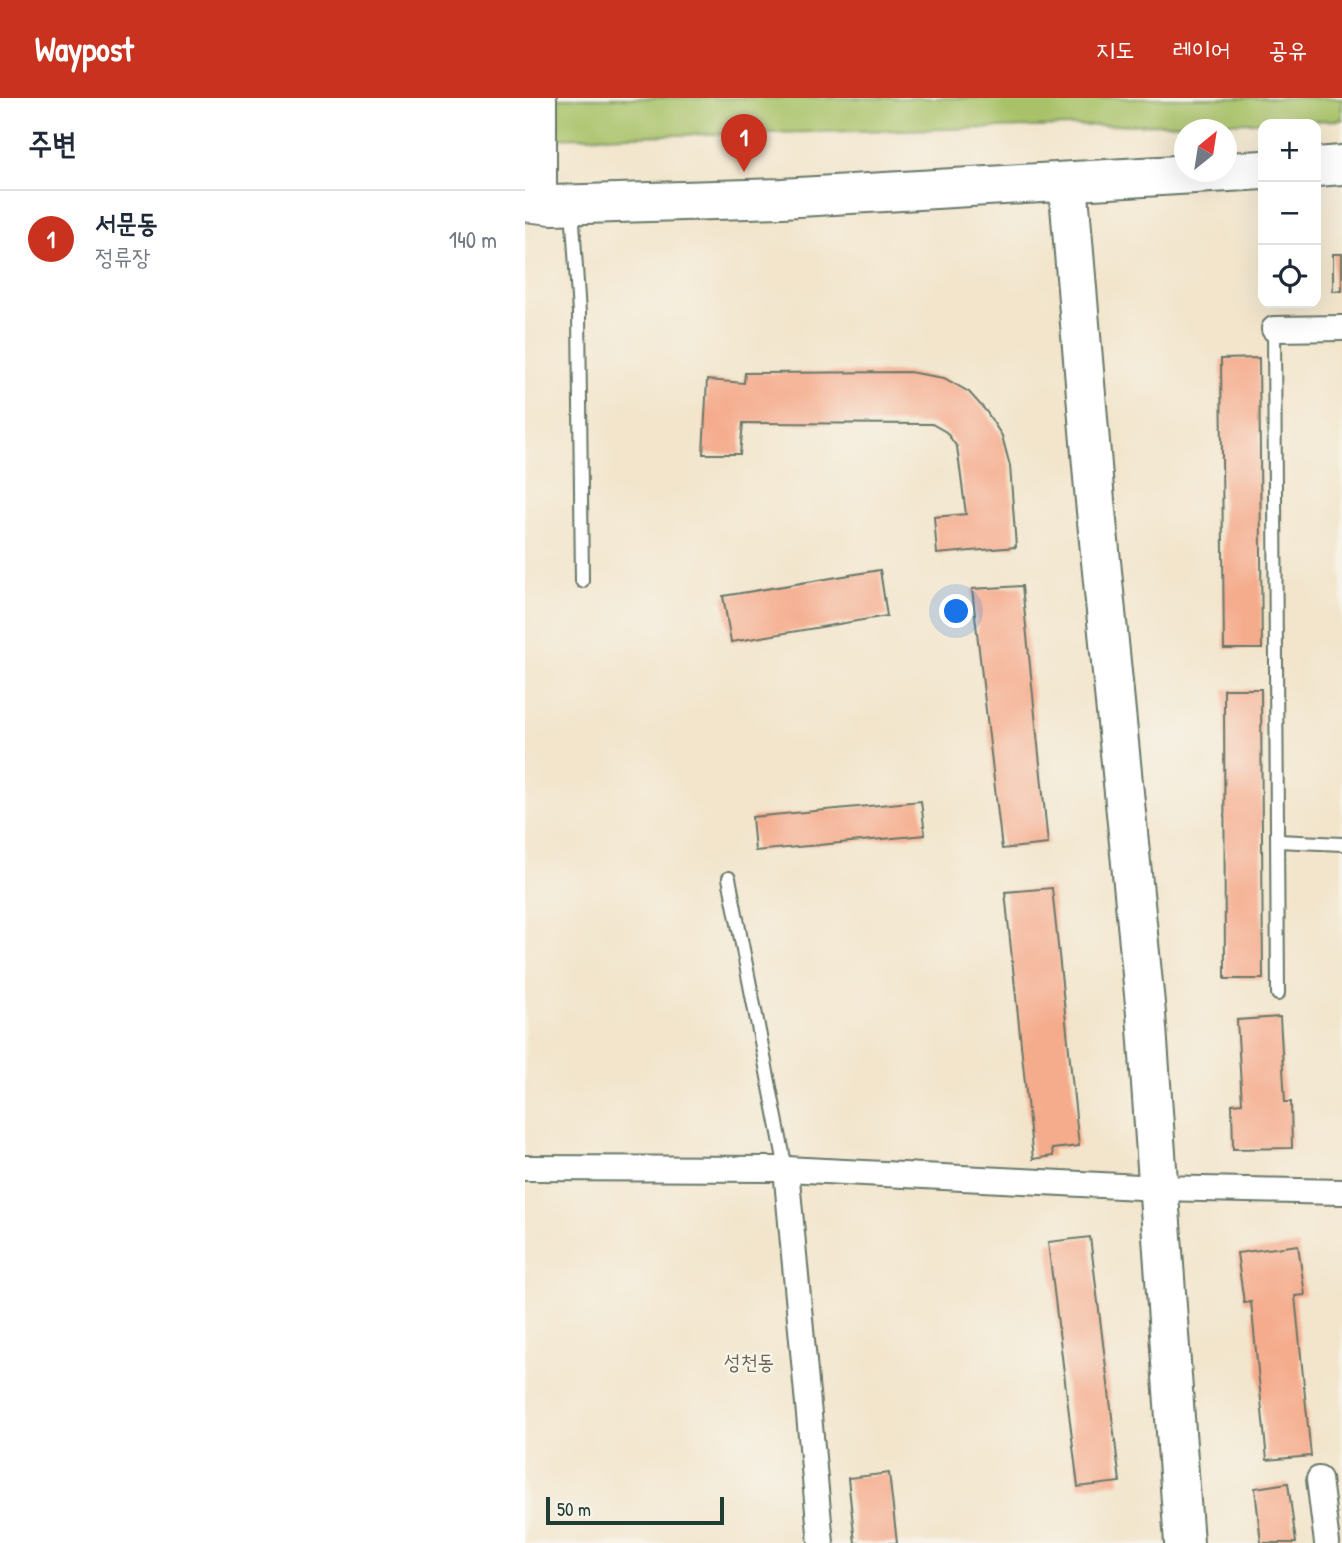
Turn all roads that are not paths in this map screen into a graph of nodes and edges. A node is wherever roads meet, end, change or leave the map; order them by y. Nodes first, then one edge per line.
1 (537, 98) edge
2 (1342, 165) edge
3 (1321, 167) edge
4 (1258, 170) edge
5 (1068, 182) junction
6 (544, 203) edge
7 (1342, 328) edge
8 (1274, 329) joint
9 (582, 581) dead end
10 (1278, 841) junction
11 (1342, 844) edge
12 (729, 878) dead end
13 (1278, 994) dead end
14 (525, 1168) edge
15 (786, 1168) junction
16 (1159, 1188) junction
17 (1342, 1192) edge
18 (1319, 1479) dead end
19 (821, 1543) edge
20 (1184, 1543) edge
21 (1327, 1543) edge

1 - 6 main road
2 - 3 main road
4 - 5 main road
5 - 6 main road
5 - 16 main road
6 - 9 lane
7 - 8 street
8 - 10 lane
10 - 11 lane
10 - 13 lane
12 - 15 lane
14 - 15 street
15 - 16 street
15 - 19 street
16 - 17 street
16 - 20 main road
18 - 21 street

